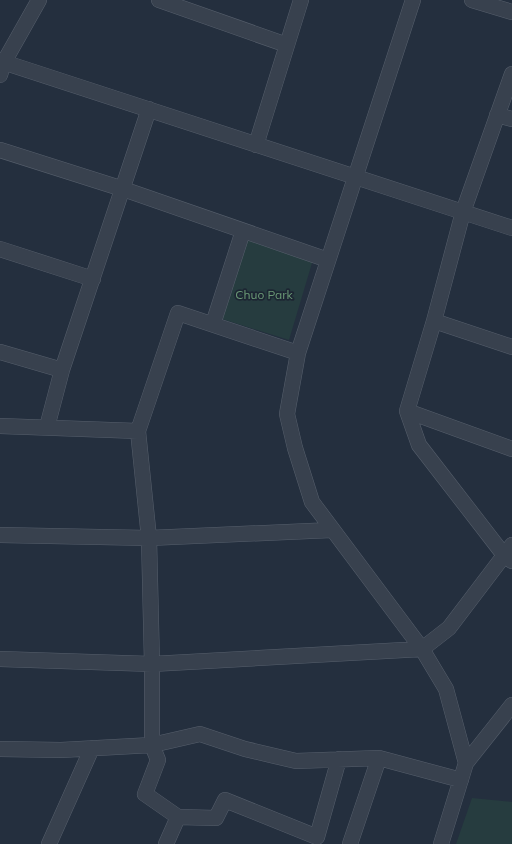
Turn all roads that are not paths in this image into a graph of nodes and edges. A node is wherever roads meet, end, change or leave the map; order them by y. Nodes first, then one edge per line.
1 (39, 0) edge
2 (159, 0) edge
3 (301, 0) edge
4 (413, 0) edge
5 (472, 0) edge
6 (512, 12) edge
7 (287, 45) junction
8 (1, 66) edge
9 (512, 74) edge
10 (149, 109) junction
11 (497, 114) junction
12 (512, 119) edge
13 (256, 145) junction
14 (0, 150) edge
15 (355, 178) junction
16 (123, 189) junction
17 (463, 212) junction
18 (512, 228) edge
19 (243, 231) junction
20 (0, 249) edge
21 (328, 260) junction
22 (93, 279) junction
23 (434, 321) junction
24 (213, 324) junction
25 (512, 347) edge
26 (0, 352) edge
27 (298, 353) junction
28 (62, 370) junction
29 (407, 411) junction
30 (0, 426) edge
31 (47, 427) junction
32 (138, 431) junction
33 (512, 448) edge
34 (332, 530) junction
35 (0, 535) edge
36 (149, 538) junction
37 (509, 554) edge
38 (422, 649) junction
39 (0, 659) edge
40 (152, 664) junction
41 (512, 705) edge
42 (152, 745) junction
43 (92, 748) junction
44 (0, 749) edge
45 (380, 758) junction
46 (339, 759) junction
47 (466, 763) junction
48 (461, 780) junction
49 (178, 817) junction
50 (50, 844) edge
51 (166, 844) edge
52 (350, 844) edge
53 (441, 844) edge

1 - 8 street
2 - 7 street
3 - 7 street
4 - 15 street
5 - 6 street
7 - 13 street
8 - 10 street
9 - 11 street
10 - 13 street
10 - 16 street
11 - 12 street
11 - 17 street
13 - 15 street
14 - 16 street
15 - 17 street
15 - 21 street
16 - 19 street
16 - 22 street
17 - 18 street
17 - 23 street
19 - 21 street
19 - 24 street
20 - 22 street
21 - 27 street
22 - 28 street
23 - 25 street
23 - 29 street
24 - 27 street
24 - 32 street
26 - 28 street
27 - 34 street
28 - 31 street
29 - 33 street
29 - 37 street
30 - 31 street
31 - 32 street
32 - 36 street
34 - 36 street
34 - 38 street
35 - 36 street
36 - 40 street
37 - 38 street
38 - 40 street
38 - 47 street
39 - 40 street
40 - 42 street
41 - 47 street
42 - 43 street
42 - 46 street
42 - 49 street
43 - 44 street
43 - 50 street
45 - 46 street
45 - 48 street
45 - 52 street
46 - 49 street
47 - 48 street
48 - 53 street
49 - 51 street

